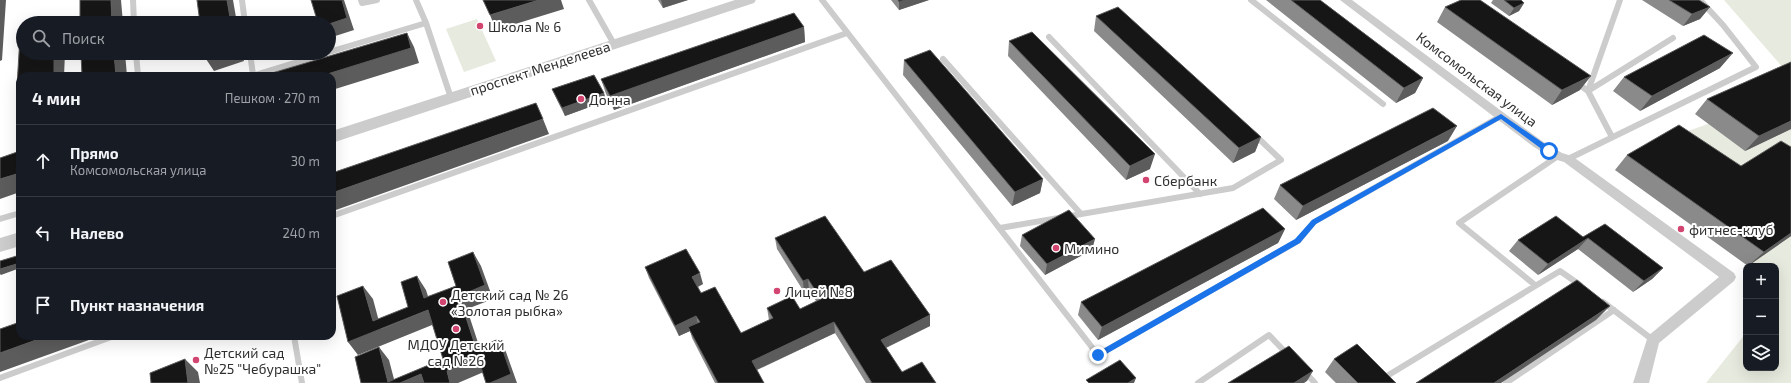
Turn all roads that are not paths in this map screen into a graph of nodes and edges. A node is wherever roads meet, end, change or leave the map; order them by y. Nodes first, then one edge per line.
1 (133, 0) edge
2 (242, 0) edge
3 (361, 0) edge
4 (377, 0) edge
5 (416, 0) edge
6 (590, 0) edge
7 (748, 0) edge
8 (822, 0) edge
9 (1251, 0) edge
10 (1345, 0) edge
11 (1620, 0) edge
12 (1700, 0) edge
13 (134, 16) edge
14 (244, 16) edge
15 (426, 23) junction
16 (847, 33) junction
17 (1049, 37) dead end
18 (1673, 38) dead end
19 (614, 44) junction
20 (336, 51) edge
21 (943, 59) dead end
22 (137, 60) edge
23 (251, 60) edge
24 (305, 60) edge
25 (138, 72) edge
26 (252, 72) edge
27 (265, 72) edge
28 (1569, 77) edge
29 (1588, 91) junction
30 (451, 98) junction
31 (1383, 104) dead end
32 (1501, 116) junction
33 (1252, 133) edge
34 (336, 136) edge
35 (1612, 137) junction
36 (1563, 157) junction
37 (1200, 194) junction
38 (16, 214) edge
39 (1081, 214) junction
40 (336, 215) edge
41 (0, 219) edge
42 (1000, 228) junction
43 (16, 240) edge
44 (0, 245) edge
45 (1536, 285) junction
46 (1584, 288) edge
47 (1596, 297) edge
48 (1614, 310) junction
49 (103, 340) edge
50 (295, 340) edge
51 (1653, 340) junction
52 (1377, 374) edge
53 (0, 378) edge
54 (302, 383) edge
55 (1198, 383) edge
56 (1315, 383) edge
57 (1506, 383) edge
58 (1641, 383) edge

1 - 13 lane
2 - 14 lane
3 - 4 lane
5 - 15 lane
6 - 19 lane
7 - 19 street, проспект Менделеева
8 - 16 lane
9 - 31 lane
10 - 32 street, Комсомольская улица
11 - 29 lane
12 - 35 lane
15 - 20 lane
15 - 30 lane
16 - 40 lane
16 - 42 lane
17 - 37 lane
18 - 29 lane
19 - 30 street, проспект Менделеева
21 - 39 lane
22 - 25 lane
23 - 26 lane
24 - 27 lane
28 - 29 lane
29 - 35 lane
30 - 34 street, проспект Менделеева
32 - 36 street, Комсомольская улица
32 - 42 lane
33 - 37 lane
35 - 36 lane
36 - 45 lane
36 - 51 street, Комсомольская улица
37 - 39 lane
38 - 41 lane
39 - 42 lane
43 - 44 street
45 - 46 lane
45 - 52 lane
47 - 48 lane
48 - 51 lane
48 - 57 lane
49 - 53 lane
50 - 54 lane
51 - 58 street
55 - 56 lane

